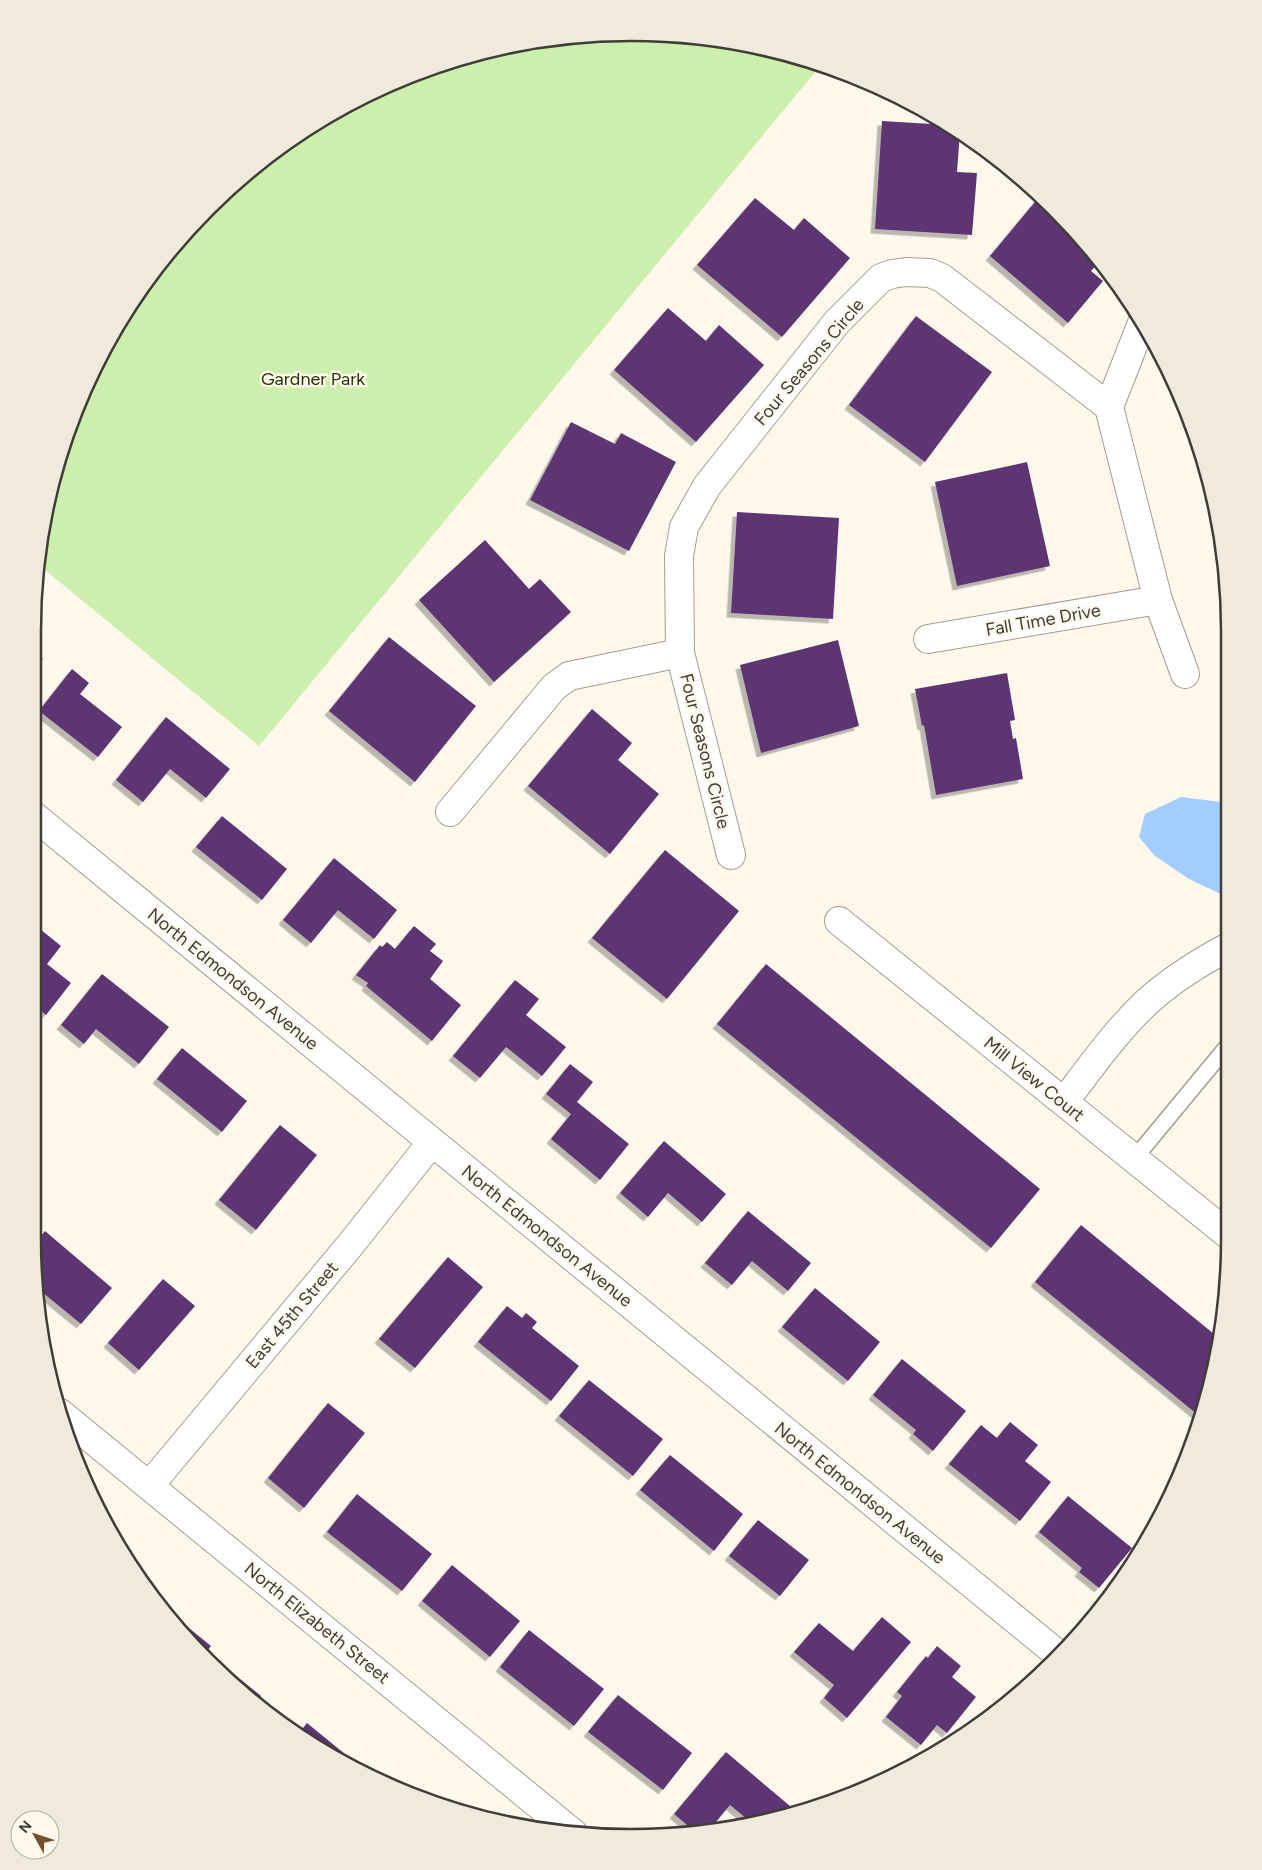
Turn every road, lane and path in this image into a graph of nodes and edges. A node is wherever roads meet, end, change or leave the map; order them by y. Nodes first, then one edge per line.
1 (1139, 331) edge
2 (1109, 407) junction
3 (1158, 600) junction
4 (928, 639) dead end
5 (680, 653) junction
6 (1184, 674) dead end
7 (450, 812) dead end
8 (41, 822) edge
9 (731, 855) dead end
10 (840, 921) dead end
11 (1221, 951) edge
12 (1221, 1054) edge
13 (1064, 1102) junction
14 (432, 1142) junction
15 (1134, 1160) junction
16 (1221, 1229) edge
17 (71, 1422) edge
18 (150, 1486) junction
19 (1053, 1650) edge
20 (563, 1825) edge

1 - 2 street
2 - 3 street
2 - 5 street, Four Seasons Circle
3 - 4 street, Fall Time Drive
3 - 6 street
5 - 7 street
5 - 9 street, Four Seasons Circle
8 - 14 street, North Edmondson Avenue
10 - 13 street, Mill View Court
11 - 13 street
12 - 15 lane
13 - 15 street, Mill View Court
14 - 18 street, East 45th Street
14 - 19 street, North Edmondson Avenue
15 - 16 street, Mill View Court
17 - 18 street, North Elizabeth Street
18 - 20 street, North Elizabeth Street

